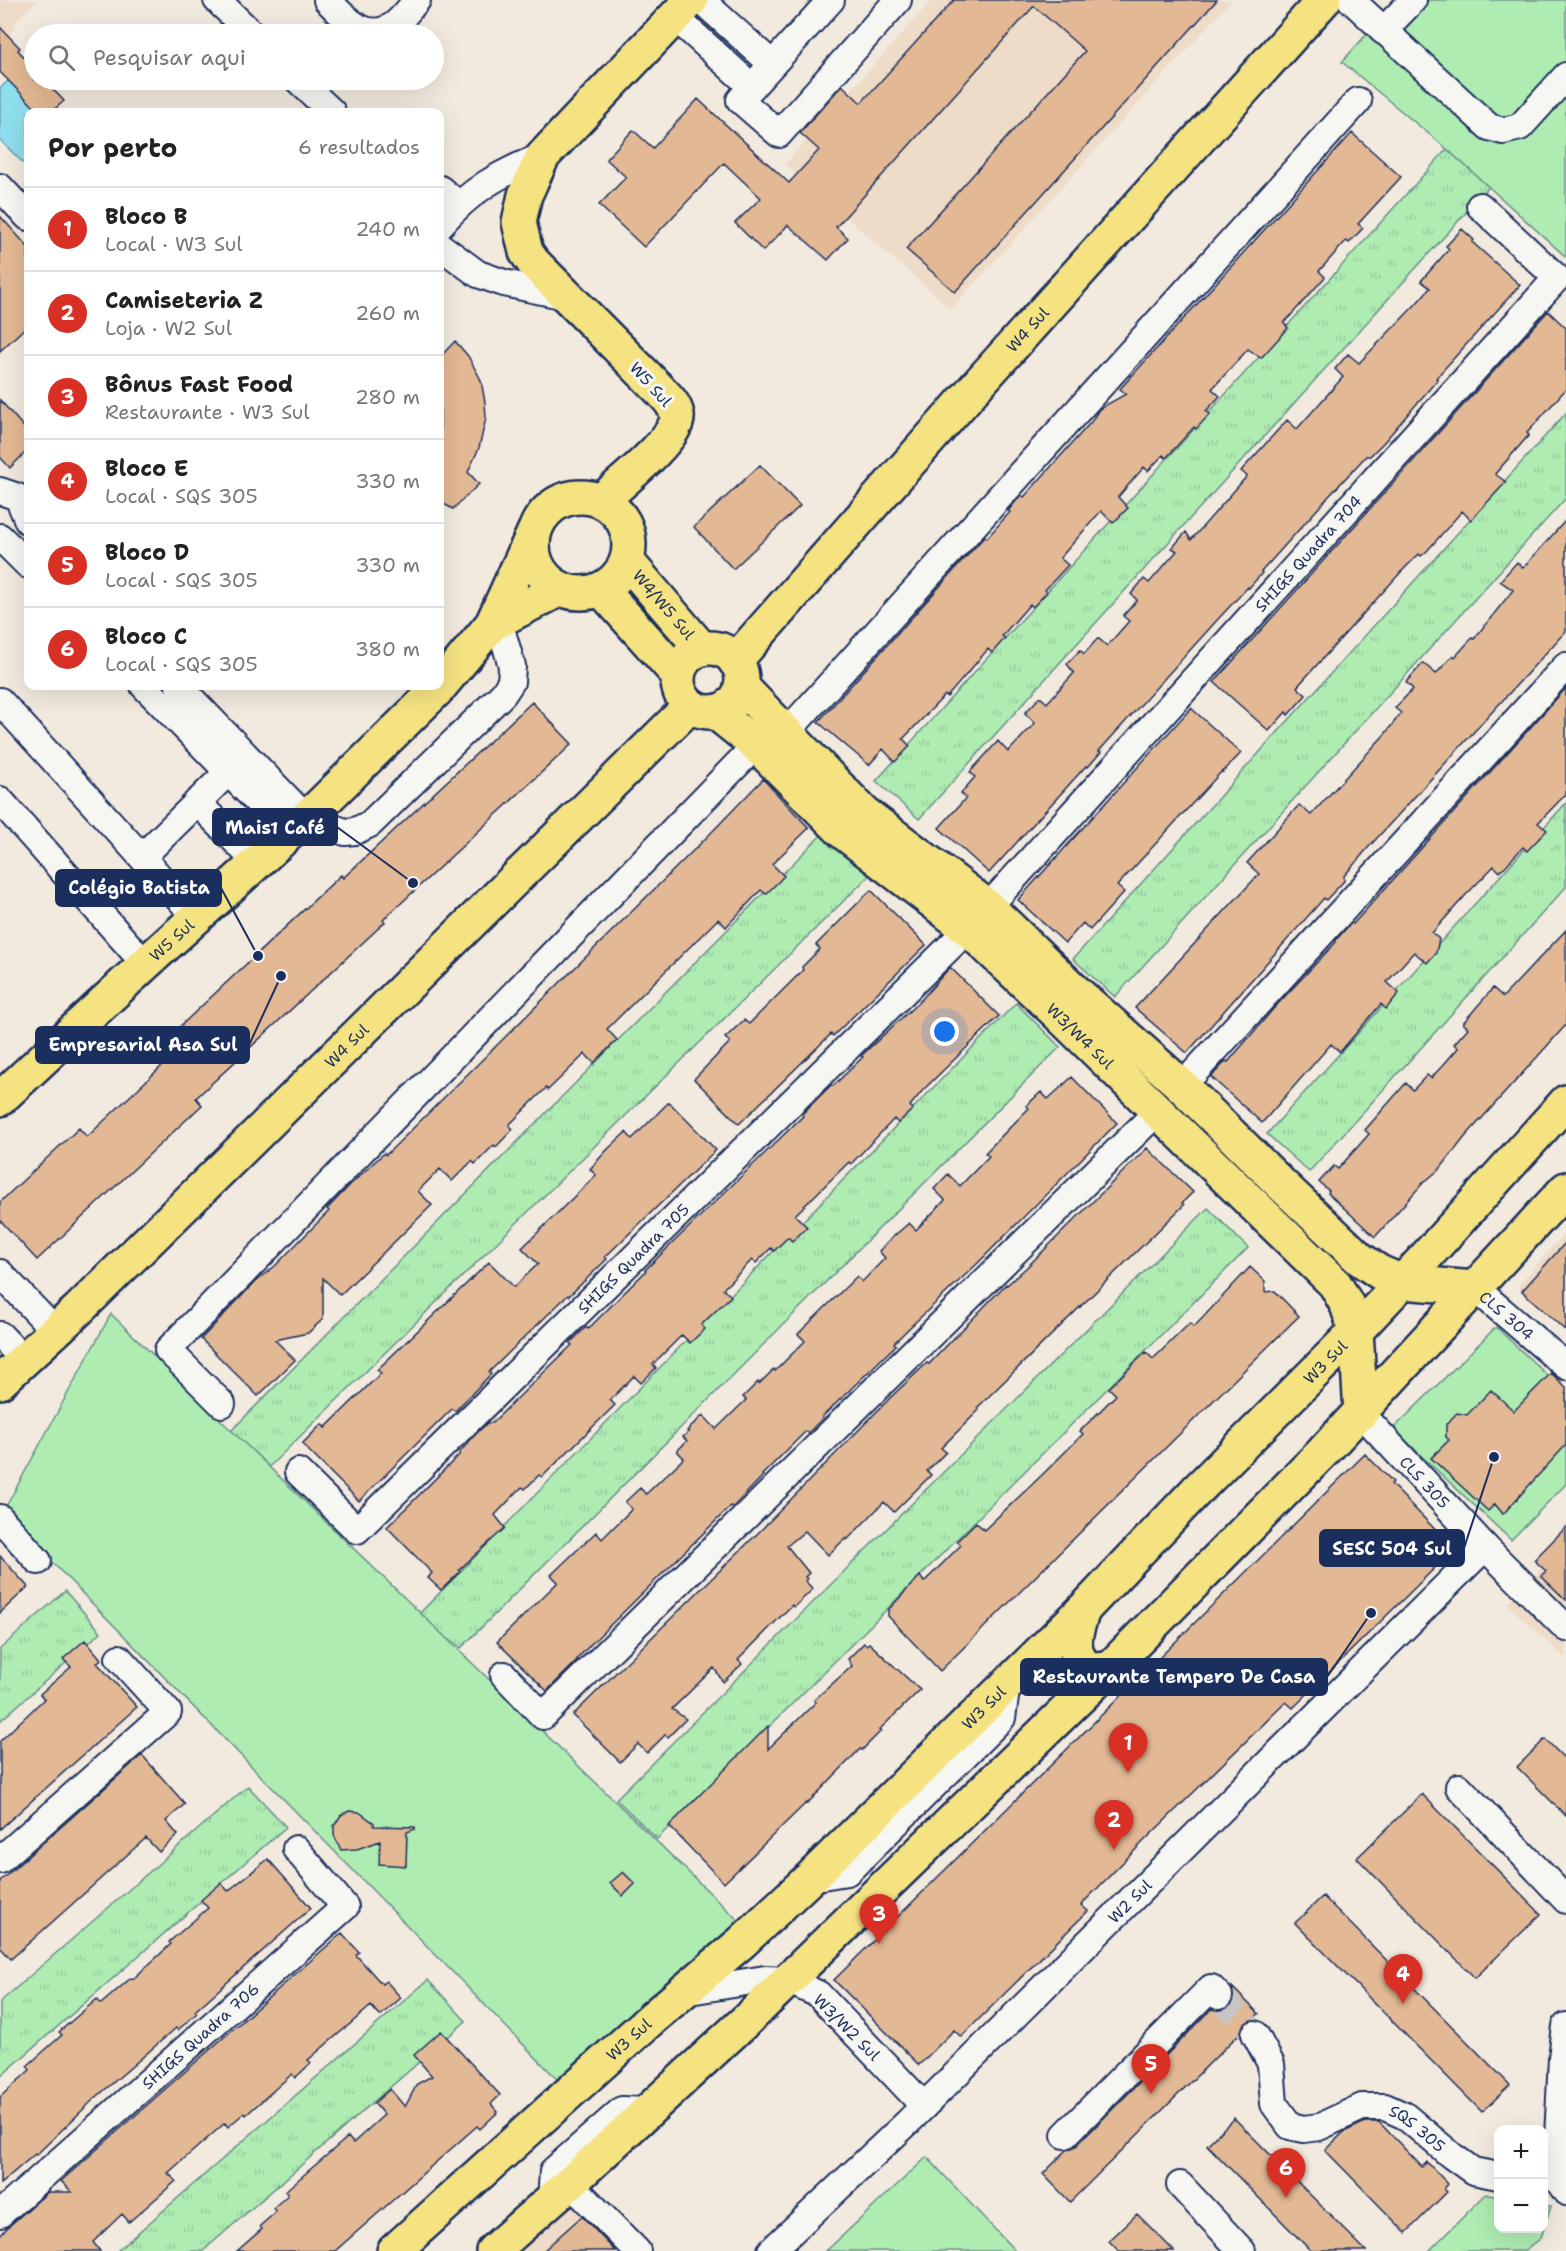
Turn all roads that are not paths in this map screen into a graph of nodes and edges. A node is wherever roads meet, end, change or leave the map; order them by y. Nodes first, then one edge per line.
1 (217, 0) edge
2 (327, 0) edge
3 (417, 0) edge
4 (831, 0) edge
5 (898, 0) edge
6 (1324, 0) edge
7 (1351, 0) edge
8 (1413, 0) edge
9 (689, 6) edge
10 (242, 24) edge
11 (353, 24) edge
12 (395, 24) edge
13 (1383, 31) junction
14 (772, 64) junction
15 (1566, 76) edge
16 (752, 87) junction
17 (309, 90) edge
18 (1358, 101) dead end
19 (328, 108) edge
20 (543, 156) junction
21 (0, 187) edge
22 (449, 196) edge
23 (1480, 206) dead end
24 (444, 212) edge
25 (24, 214) edge
26 (444, 249) edge
27 (566, 296) junction
28 (16, 492) edge
29 (602, 501) junction
30 (24, 511) edge
31 (534, 532) junction
32 (627, 561) junction
33 (560, 589) junction
34 (601, 589) junction
35 (495, 623) junction
36 (702, 649) junction
37 (1566, 666) edge
38 (738, 673) junction
39 (678, 675) junction
40 (444, 678) edge
41 (148, 690) edge
42 (182, 690) edge
43 (433, 690) edge
44 (0, 700) edge
45 (703, 709) junction
46 (786, 733) junction
47 (756, 745) junction
48 (227, 773) junction
49 (0, 800) edge
50 (197, 802) junction
51 (854, 823) junction
52 (298, 826) junction
53 (142, 857) junction
54 (257, 863) junction
55 (197, 918) junction
56 (978, 918) junction
57 (145, 964) junction
58 (1066, 1002) junction
59 (1182, 1086) junction
60 (0, 1099) edge
61 (1566, 1102) edge
62 (1158, 1111) junction
63 (1566, 1189) edge
64 (1269, 1195) junction
65 (0, 1273) edge
66 (1402, 1282) junction
67 (1475, 1288) junction
68 (55, 1331) junction
69 (1356, 1331) junction
70 (0, 1335) edge
71 (24, 1360) junction
72 (1566, 1366) edge
73 (0, 1382) edge
74 (222, 1404) dead end
75 (1361, 1413) junction
76 (298, 1472) dead end
77 (0, 1518) edge
78 (1485, 1547) junction
79 (38, 1562) dead end
80 (1083, 1610) junction
81 (1566, 1628) edge
82 (119, 1658) dead end
83 (1110, 1668) junction
84 (504, 1675) dead end
85 (1459, 1787) dead end
86 (296, 1849) dead end
87 (0, 1860) edge
88 (1566, 1900) edge
89 (787, 1980) junction
90 (681, 1992) junction
91 (1219, 1996) dead end
92 (1566, 2026) edge
93 (1255, 2034) tunnel mouth
94 (924, 2106) junction
95 (1065, 2135) dead end
96 (1494, 2175) edge
97 (1555, 2182) edge
98 (1180, 2185) dead end
99 (560, 2192) junction
100 (0, 2214) edge
101 (393, 2251) edge
102 (494, 2251) edge
103 (637, 2251) edge
104 (771, 2251) edge
105 (1242, 2251) edge

1 - 10 street
2 - 11 street
3 - 12 street
4 - 14 street
5 - 16 street
6 - 38 main road, W4 Sul
7 - 13 street
8 - 13 street
9 - 14 street
9 - 16 street
9 - 20 main road, W5 Sul
13 - 15 street
14 - 16 street
17 - 19 street
18 - 46 street
20 - 22 street, W5 Sul
20 - 27 main road, W5 Sul
21 - 25 street
22 - 24 street, W5 Sul
23 - 56 street, SHIGS Quadra 704
26 - 27 street
27 - 29 main road, W5 Sul
28 - 30 street
29 - 31 main road
29 - 32 main road
31 - 33 main road
31 - 35 main road, W5 Sul
32 - 34 main road
32 - 36 main road, W4/W5 Sul
33 - 34 main road
33 - 35 main road, W5 Sul
34 - 39 main road
35 - 40 main road, W5 Sul
35 - 52 street
36 - 38 main road
36 - 39 main road
37 - 59 street
38 - 45 main road
38 - 46 main road, W3/W4 Sul
39 - 45 main road
41 - 48 street
42 - 52 street
43 - 52 main road, W5 Sul
44 - 53 street
45 - 47 main road, W3/W4 Sul
45 - 68 main road, W4 Sul
46 - 51 main road, W3/W4 Sul
47 - 51 main road, W3/W4 Sul
47 - 74 street
48 - 50 street
48 - 52 street
49 - 57 street
50 - 53 street
50 - 54 street
51 - 56 main road, W3/W4 Sul
52 - 54 main road, W5 Sul
53 - 55 street
54 - 55 main road, W5 Sul
55 - 57 main road, W5 Sul
56 - 58 main road, W3/W4 Sul
56 - 76 street, SHIGS Quadra 705
57 - 60 main road, W5 Sul
58 - 59 main road, W3/W4 Sul
58 - 62 main road, W3/W4 Sul
59 - 64 main road, W3/W4 Sul
61 - 66 main road, W3 Sul
62 - 64 main road, W3/W4 Sul
62 - 84 street
63 - 67 main road
64 - 66 main road, W3/W4 Sul
64 - 69 main road, W3/W4 Sul
65 - 68 street
66 - 67 main road, W3/W4 Sul
66 - 69 main road, W3 Sul
67 - 72 street, CLS 304
67 - 75 main road
68 - 71 main road, W4 Sul
69 - 75 main road, W3/W4 Sul
69 - 80 main road, W3 Sul
70 - 71 street
71 - 73 main road, W4 Sul
75 - 78 street, CLS 305
75 - 83 main road
77 - 79 street
78 - 81 street, CLS 305
78 - 94 street, W2 Sul
80 - 83 main road
80 - 90 main road, W3 Sul
82 - 87 street
83 - 89 main road
85 - 88 street
86 - 100 street, SHIGS Quadra 706
89 - 90 street, W3/W2 Sul
89 - 94 street, W3/W2 Sul
89 - 99 main road
90 - 101 main road, W3 Sul
91 - 95 street
92 - 97 street
93 - 96 street, SQS 305
94 - 104 street, W2 Sul
98 - 105 street
99 - 102 main road
99 - 103 street

